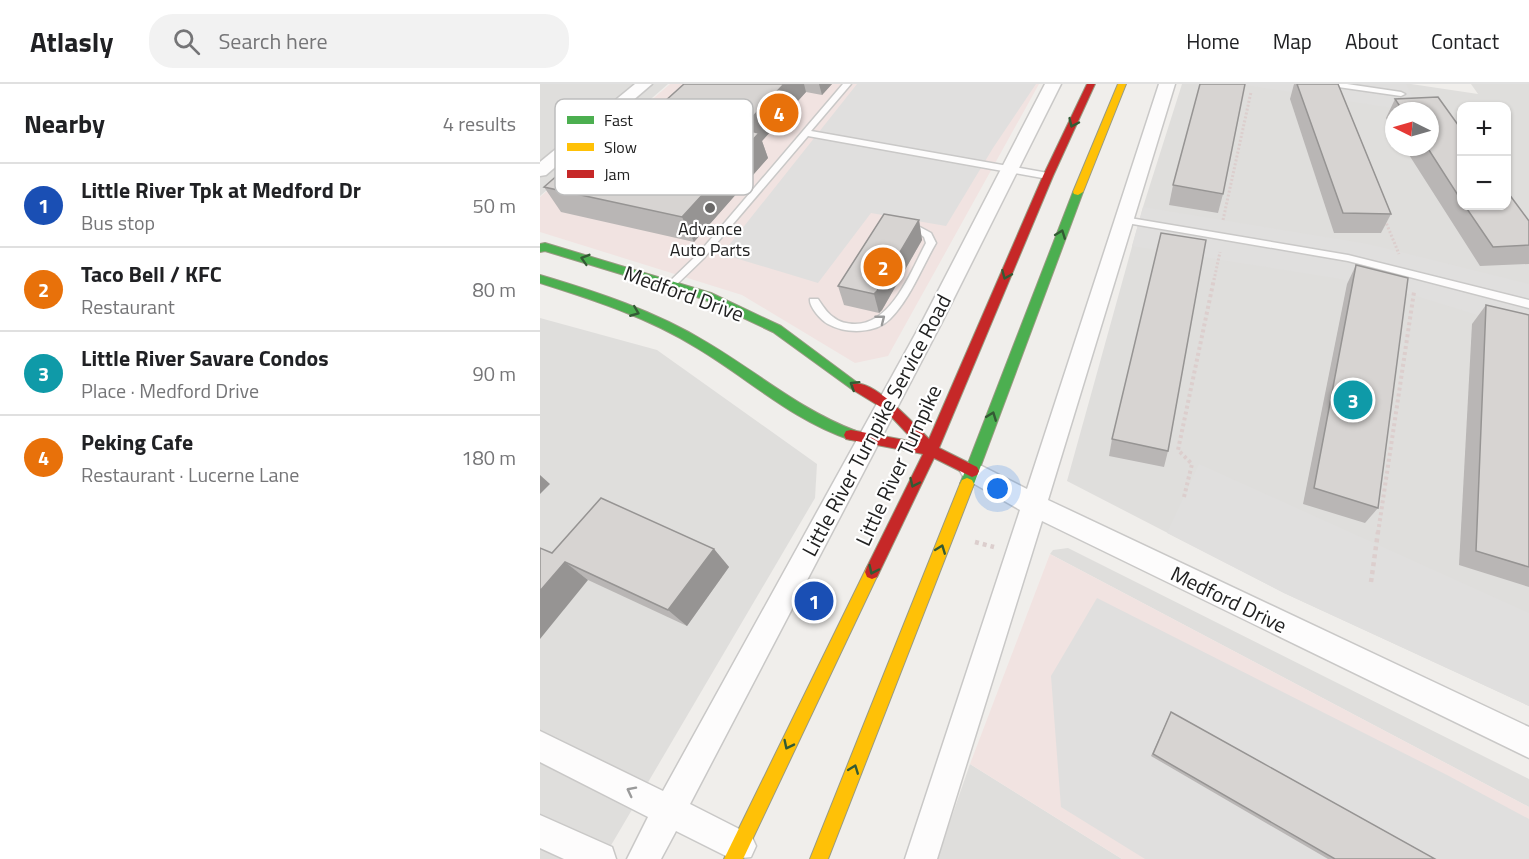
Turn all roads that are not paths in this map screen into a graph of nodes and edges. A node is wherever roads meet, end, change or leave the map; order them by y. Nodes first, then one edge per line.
1 (644, 84) edge
2 (847, 84) edge
3 (1053, 84) edge
4 (1091, 84) edge
5 (1122, 84) edge
6 (1167, 84) edge
7 (1332, 84) edge
8 (1401, 94) dead end
9 (626, 99) edge
10 (806, 133) junction
11 (555, 158) edge
12 (1009, 170) junction
13 (540, 171) edge
14 (1048, 176) junction
15 (1124, 220) junction
16 (918, 229) edge
17 (540, 248) edge
18 (540, 279) edge
19 (671, 285) junction
20 (814, 302) dead end
21 (1529, 304) edge
22 (888, 405) junction
23 (868, 441) junction
24 (930, 450) junction
25 (972, 471) junction
26 (1034, 505) junction
27 (1529, 743) edge
28 (540, 746) edge
29 (669, 810) junction
30 (540, 831) edge
31 (736, 853) edge
32 (600, 859) edge
33 (643, 859) edge
34 (819, 859) edge
35 (921, 859) edge

1 - 9 street
2 - 10 lane
3 - 12 street, Little River Turnpike Service Road
4 -> 14 main road, Little River Turnpike
25 -> 5 main road
6 - 15 street
7 - 8 lane
10 - 12 lane
10 - 19 lane
11 - 13 street
12 - 14 lane
12 - 22 street, Little River Turnpike Service Road
14 -> 24 main road, Little River Turnpike
15 - 21 lane
15 - 26 street
20 -> 16 lane
19 -> 17 main road, Medford Drive
18 -> 23 main road, Medford Drive
22 -> 19 main road, Medford Drive
22 - 23 street, Little River Turnpike Service Road
22 - 24 main road, Medford Drive
23 - 24 main road, Medford Drive
23 - 29 street, Little River Turnpike Service Road
24 - 25 main road, Medford Drive
24 -> 31 main road, Little River Turnpike
25 - 26 street, Medford Drive
34 -> 25 main road
26 - 27 street, Medford Drive
26 - 35 street
29 -> 28 street
29 - 31 street
29 - 33 street, Little River Turnpike Service Road
30 - 32 street

